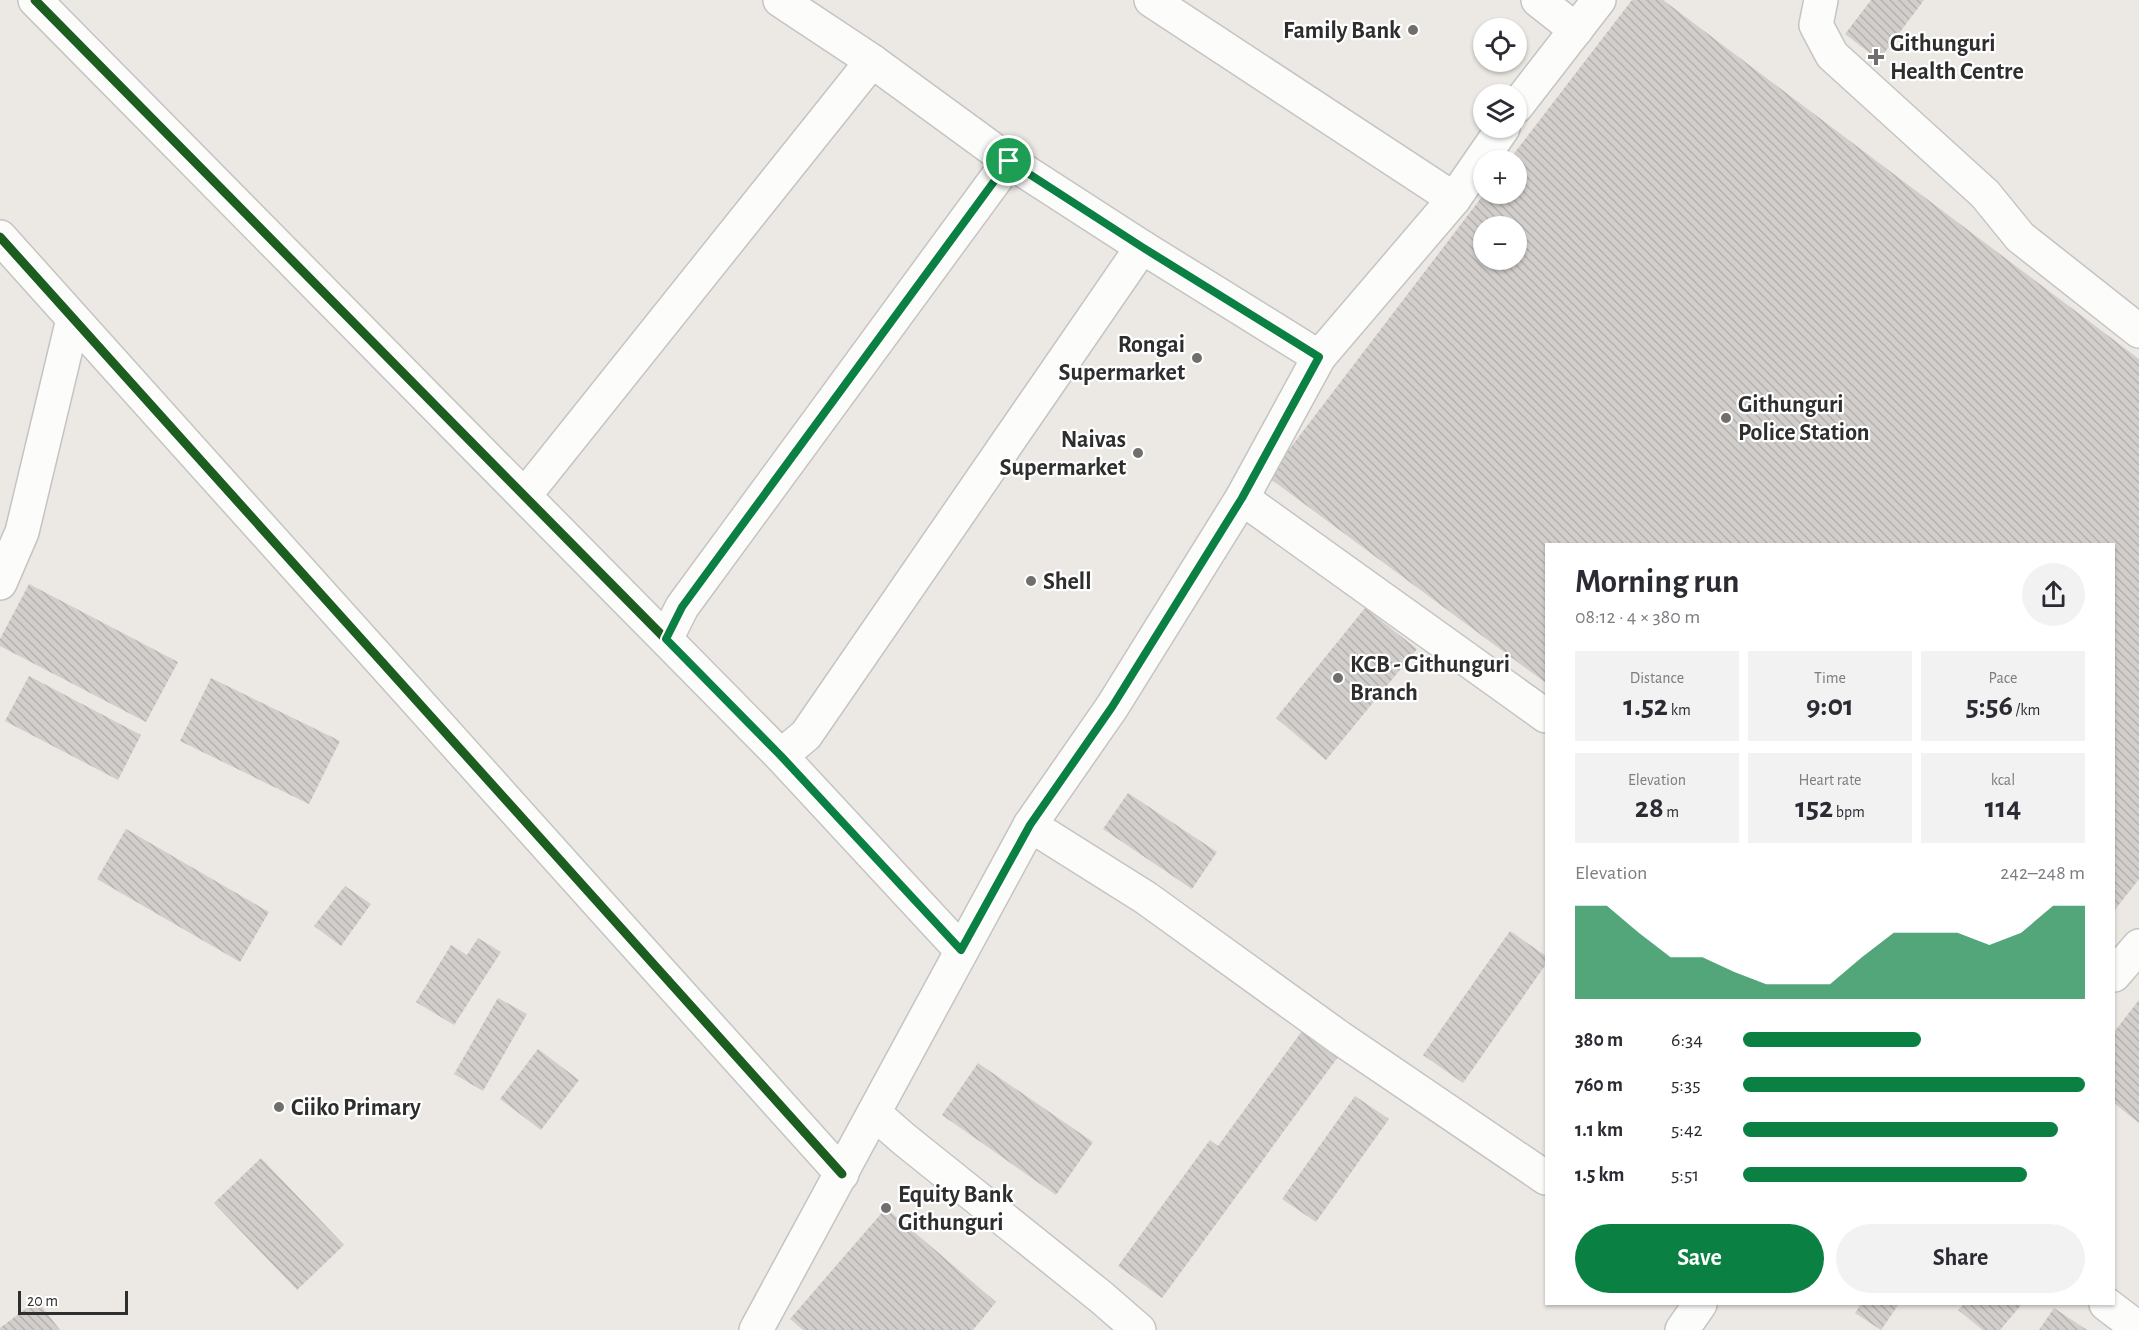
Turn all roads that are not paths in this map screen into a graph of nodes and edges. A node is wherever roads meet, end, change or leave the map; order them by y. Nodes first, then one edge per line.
1 (35, 0) edge
2 (780, 0) edge
3 (1151, 0) edge
4 (1538, 0) edge
5 (1599, 0) edge
6 (1821, 0) edge
7 (1576, 30) junction
8 (872, 61) junction
9 (1527, 93) edge
10 (1496, 138) edge
11 (1009, 161) junction
12 (1454, 199) junction
13 (0, 237) edge
14 (1142, 247) junction
15 (73, 319) junction
16 (2139, 331) edge
17 (1319, 357) junction
18 (525, 495) junction
19 (1242, 498) junction
20 (11, 524) edge
21 (0, 583) edge
22 (666, 639) junction
23 (1545, 715) edge
24 (781, 756) junction
25 (1030, 825) junction
26 (2139, 946) edge
27 (961, 950) junction
28 (2115, 974) edge
29 (874, 1113) junction
30 (842, 1174) junction
31 (1545, 1177) edge
32 (1699, 1305) edge
33 (2107, 1305) edge
34 (2139, 1329) edge
35 (756, 1330) edge
36 (1139, 1330) edge
37 (1682, 1330) edge

1 - 18 street
2 - 8 street
3 - 12 street
4 - 7 street
5 - 7 street
6 - 16 street
7 - 9 street
8 - 11 street
8 - 18 street
10 - 12 street
11 - 14 street
11 - 22 street
12 - 17 street
13 - 15 street
14 - 17 street
14 - 24 street
15 - 20 street
15 - 30 street
17 - 19 street
18 - 22 street
19 - 23 street
19 - 25 street
20 - 21 street
22 - 24 street
24 - 27 street
25 - 27 street
25 - 31 street
26 - 28 street
27 - 29 street
29 - 30 street
29 - 36 street
30 - 35 street
32 - 37 street
33 - 34 street

